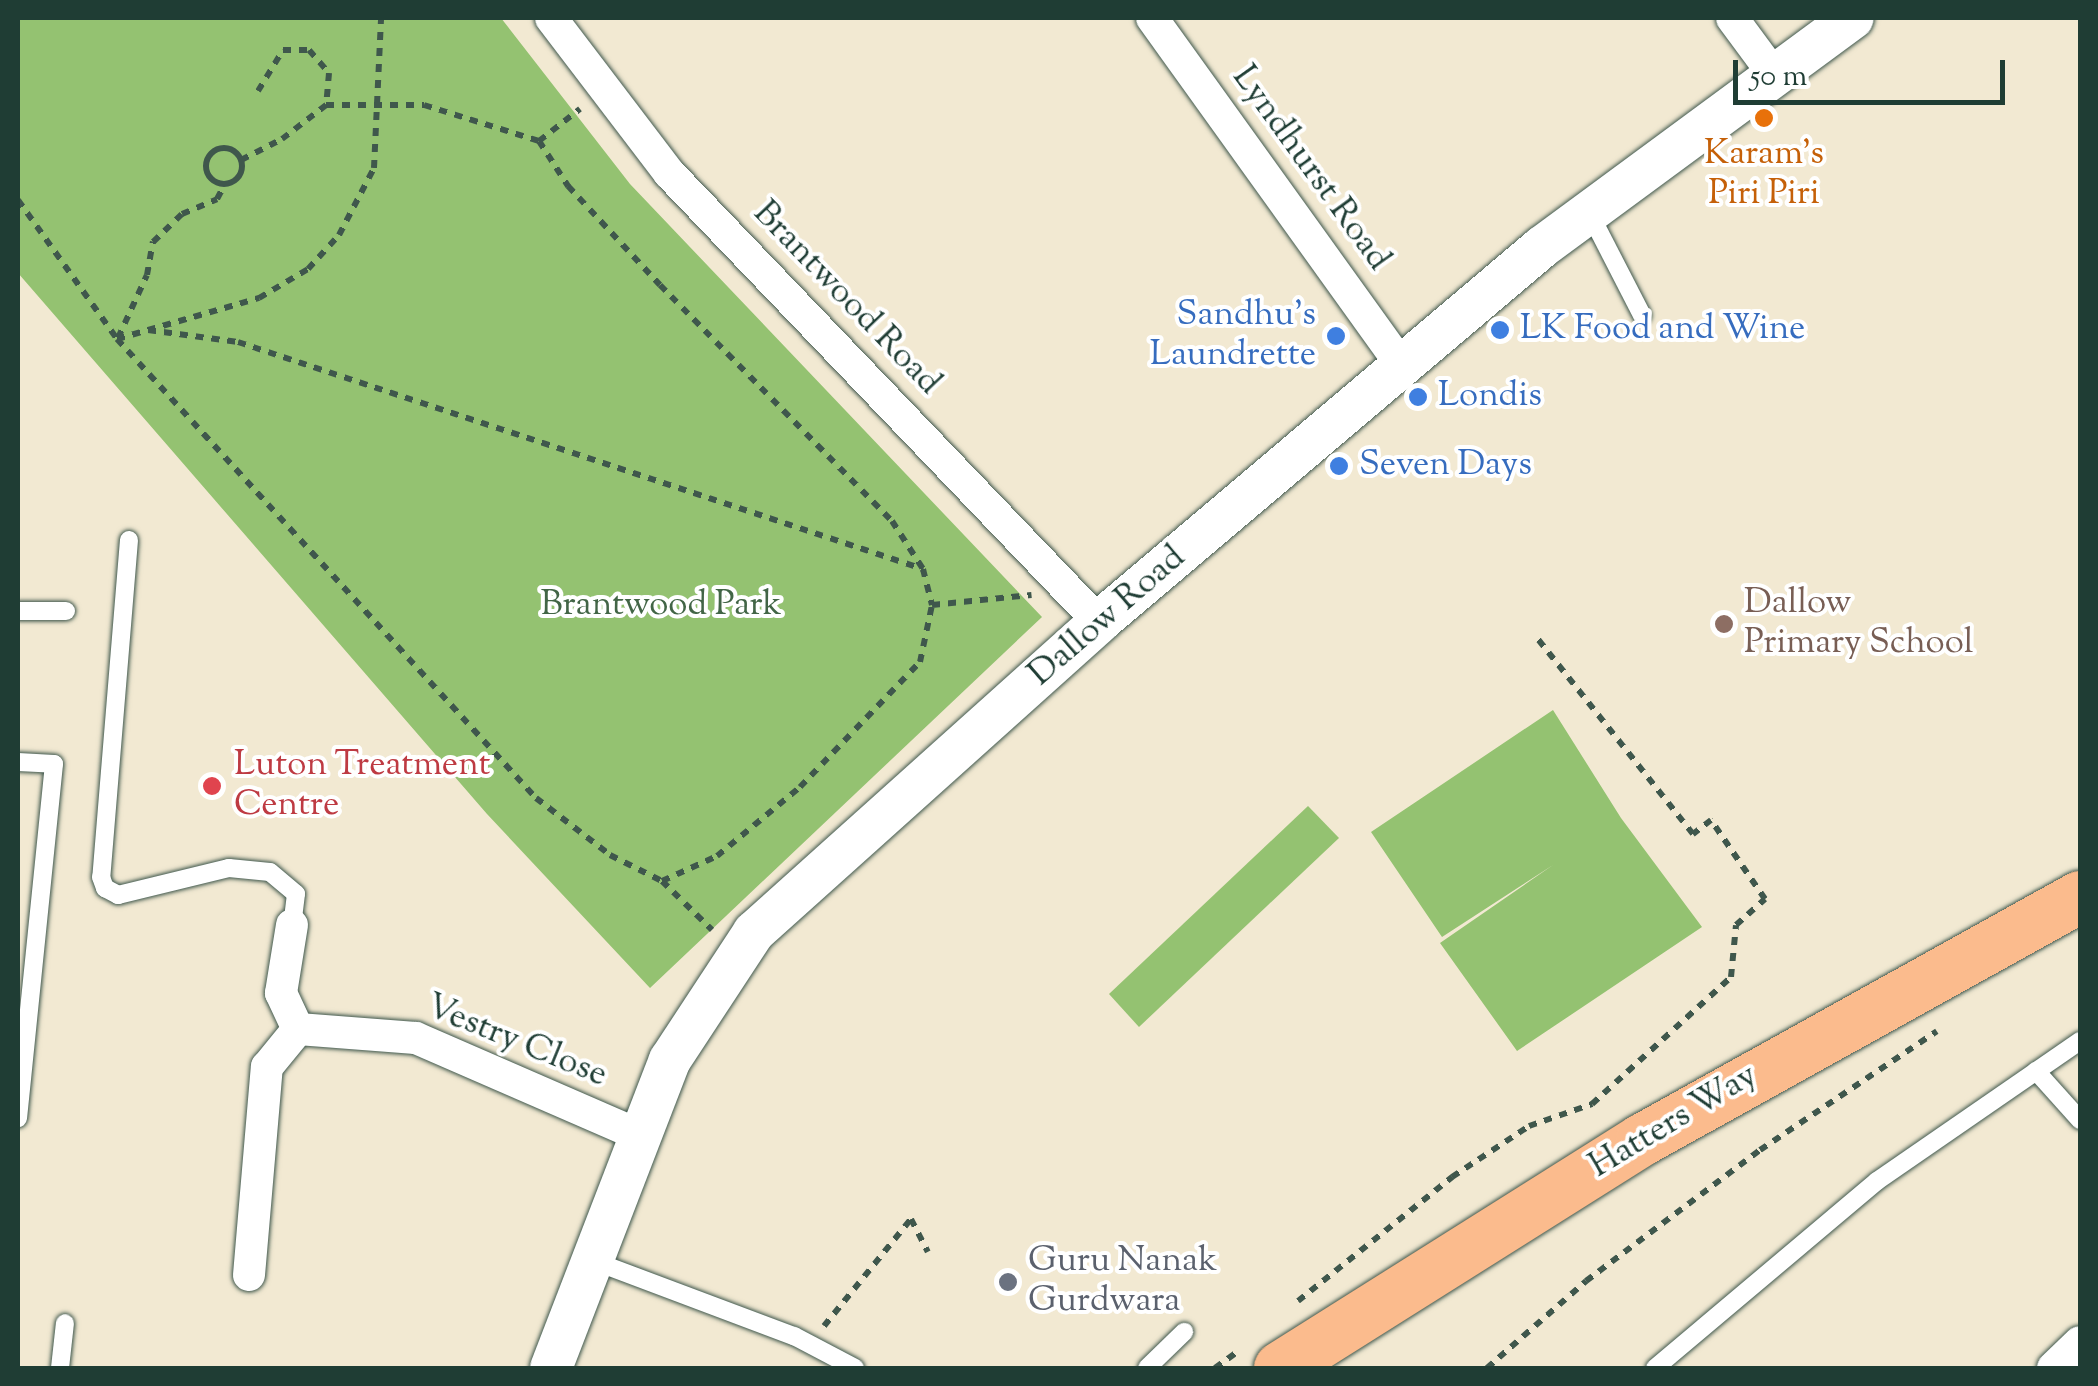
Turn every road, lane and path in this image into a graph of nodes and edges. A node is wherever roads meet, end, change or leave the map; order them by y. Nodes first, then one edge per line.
1 (381, 18) edge
2 (551, 18) edge
3 (1152, 18) edge
4 (1732, 18) edge
5 (1853, 18) edge
6 (1772, 72) junction
7 (604, 89) junction
8 (258, 91) dead end
9 (377, 102) junction
10 (326, 104) junction
11 (539, 140) junction
12 (241, 160) junction
13 (226, 184) junction
14 (18, 200) edge
15 (1587, 210) junction
16 (1642, 315) dead end
17 (148, 330) junction
18 (117, 339) junction
19 (1402, 366) junction
20 (129, 540) dead end
21 (922, 569) junction
22 (1026, 600) dead end
23 (932, 605) junction
24 (18, 611) edge
25 (66, 612) dead end
26 (1100, 622) junction
27 (1537, 638) dead end
28 (18, 762) edge
29 (662, 881) junction
30 (2080, 897) edge
31 (292, 924) joint
32 (712, 939) dead end
33 (1940, 1028) dead end
34 (298, 1030) junction
35 (2080, 1040) edge
36 (2036, 1071) junction
37 (18, 1118) edge
38 (2080, 1120) edge
39 (641, 1136) junction
40 (928, 1252) dead end
41 (594, 1261) junction
42 (248, 1275) dead end
43 (1287, 1310) dead end
44 (64, 1323) dead end
45 (1184, 1332) dead end
46 (811, 1343) junction
47 (1263, 1357) edge
48 (1216, 1367) edge
49 (60, 1368) edge
50 (551, 1368) edge
51 (855, 1368) edge
52 (1147, 1368) edge
53 (1486, 1368) edge
54 (1655, 1368) edge

1 - 9 path
2 - 7 street, Brantwood Road
3 - 19 street, Lyndhurst Road
4 - 6 street
5 - 6 street, Dallow Road
6 - 15 street, Dallow Road
7 - 11 path
7 - 26 street, Brantwood Road
8 - 10 path
9 - 10 path
9 - 11 path
9 - 17 path
10 - 12 path
11 - 21 path
12 - 13 path
12 - 13 path
13 - 18 path
14 - 18 path
15 - 16 lane
15 - 19 street, Dallow Road
17 - 18 path
17 - 21 path
18 - 29 path
19 - 26 street, Dallow Road
20 - 31 lane
21 - 23 path
22 - 23 path
23 - 29 path
24 - 25 lane
26 - 39 street, Dallow Road
27 - 43 path
28 - 37 lane
29 - 32 path
30 - 47 main road, Hatters Way
31 - 34 street
33 - 53 path
34 - 39 street, Vestry Close
34 - 42 street
35 - 36 lane
36 - 38 lane
36 - 54 lane
39 - 41 street, Dallow Road
40 - 46 path
41 - 46 lane
41 - 50 street, Dallow Road
44 - 49 lane
45 - 52 lane
46 - 51 lane
47 - 48 path

